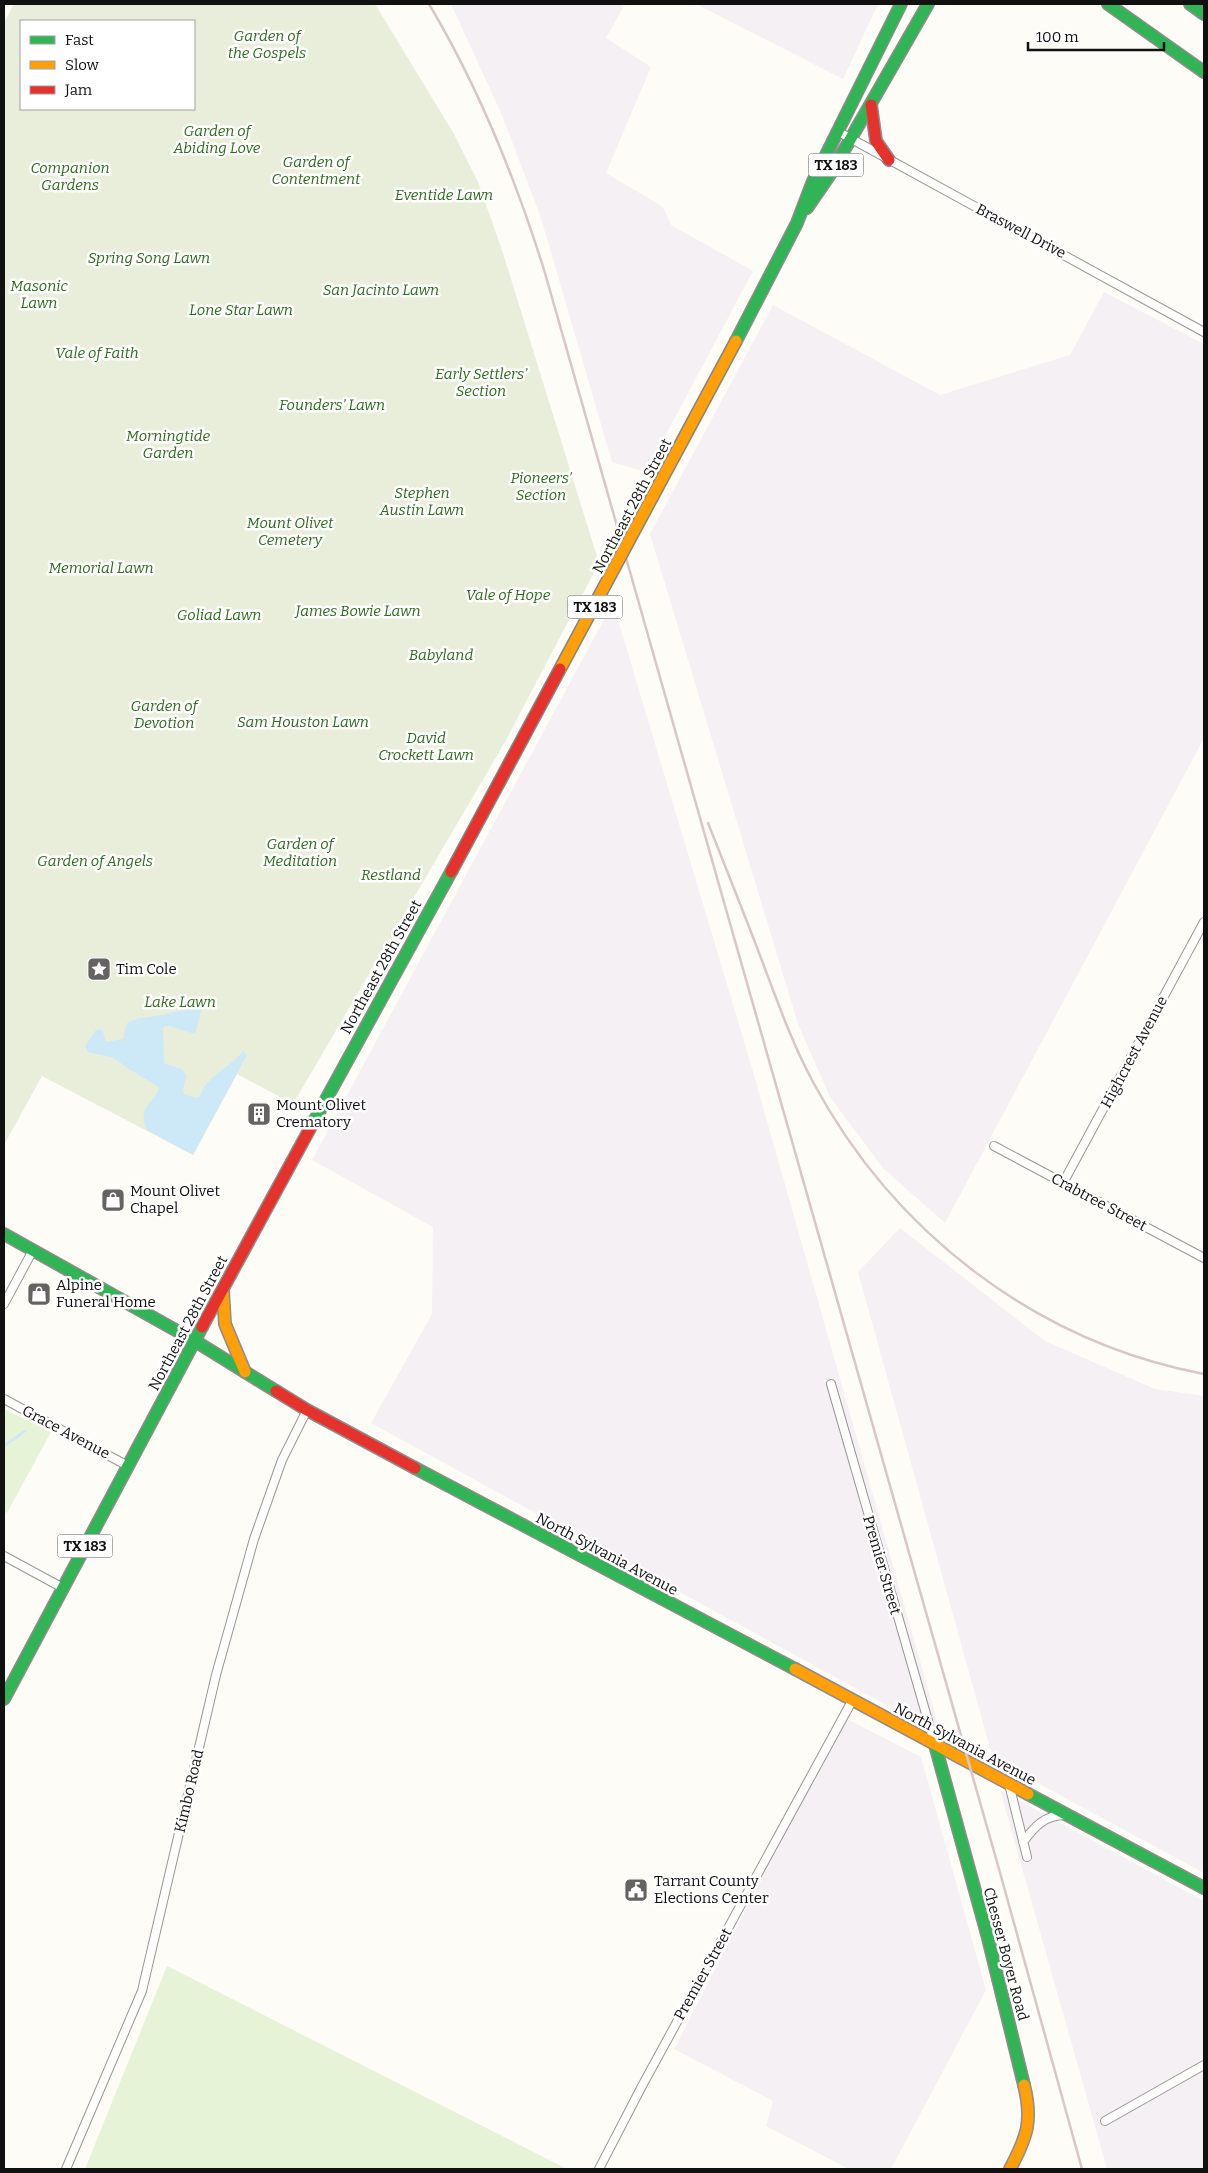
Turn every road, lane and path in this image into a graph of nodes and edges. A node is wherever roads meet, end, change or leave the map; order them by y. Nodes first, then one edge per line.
1 (901, 4) edge
2 (928, 4) edge
3 (1108, 4) edge
4 (1190, 4) edge
5 (1204, 14) edge
6 (1204, 72) edge
7 (871, 104) junction
8 (837, 131) junction
9 (851, 139) junction
10 (889, 160) junction
11 (797, 223) junction
12 (1204, 332) edge
13 (1204, 922) edge
14 (994, 1146) dead end
15 (1063, 1183) junction
16 (4, 1234) edge
17 (33, 1250) junction
18 (1204, 1258) edge
19 (224, 1287) junction
20 (4, 1304) edge
21 (195, 1340) junction
22 (245, 1372) junction
23 (831, 1384) dead end
24 (4, 1399) edge
25 (307, 1410) junction
26 (128, 1466) junction
27 (4, 1556) edge
28 (63, 1588) junction
29 (4, 1699) edge
30 (852, 1701) junction
31 (935, 1745) junction
32 (1009, 1784) junction
33 (1068, 1815) junction
34 (1023, 1842) junction
35 (1027, 1857) dead end
36 (1204, 1888) edge
37 (1204, 2065) edge
38 (1105, 2121) dead end
39 (66, 2169) edge
40 (599, 2169) edge
41 (1010, 2169) edge

1 - 8 main road, Northeast 28th Street / TX 183
2 - 7 main road, Northeast 28th Street / TX 183
3 - 6 main road
4 - 5 main road
7 - 9 main road, Northeast 28th Street / TX 183
7 - 10 main road
8 - 9 street, Braswell Drive
8 - 11 main road, Northeast 28th Street / TX 183
9 - 10 street, Braswell Drive
9 - 11 main road, Northeast 28th Street / TX 183
10 - 12 street, Braswell Drive
11 - 19 main road, Northeast 28th Street / TX 183, bridge
13 - 15 street, Highcrest Avenue
14 - 15 street, Crabtree Street
15 - 18 street, Crabtree Street
16 - 17 main road, North Sylvania Avenue
17 - 20 street
17 - 21 main road, North Sylvania Avenue
19 - 21 main road, Northeast 28th Street / TX 183
19 - 22 main road
21 - 22 main road, North Sylvania Avenue
21 - 26 main road, Northeast 28th Street / TX 183
22 - 25 main road, North Sylvania Avenue
23 - 31 street, Premier Street
24 - 26 street, Grace Avenue
25 - 30 main road, North Sylvania Avenue
25 - 39 street, Kimbo Road
26 - 28 main road, Northeast 28th Street / TX 183
27 - 28 street
28 - 29 main road, Northeast 28th Street / TX 183
30 - 31 main road, North Sylvania Avenue
30 - 40 street, Premier Street
31 - 32 main road, North Sylvania Avenue
31 - 41 main road, Chesser Boyer Road
32 - 33 main road, North Sylvania Avenue
32 - 34 street
33 - 34 street
33 - 36 main road, North Sylvania Avenue
34 - 35 street
37 - 38 street

